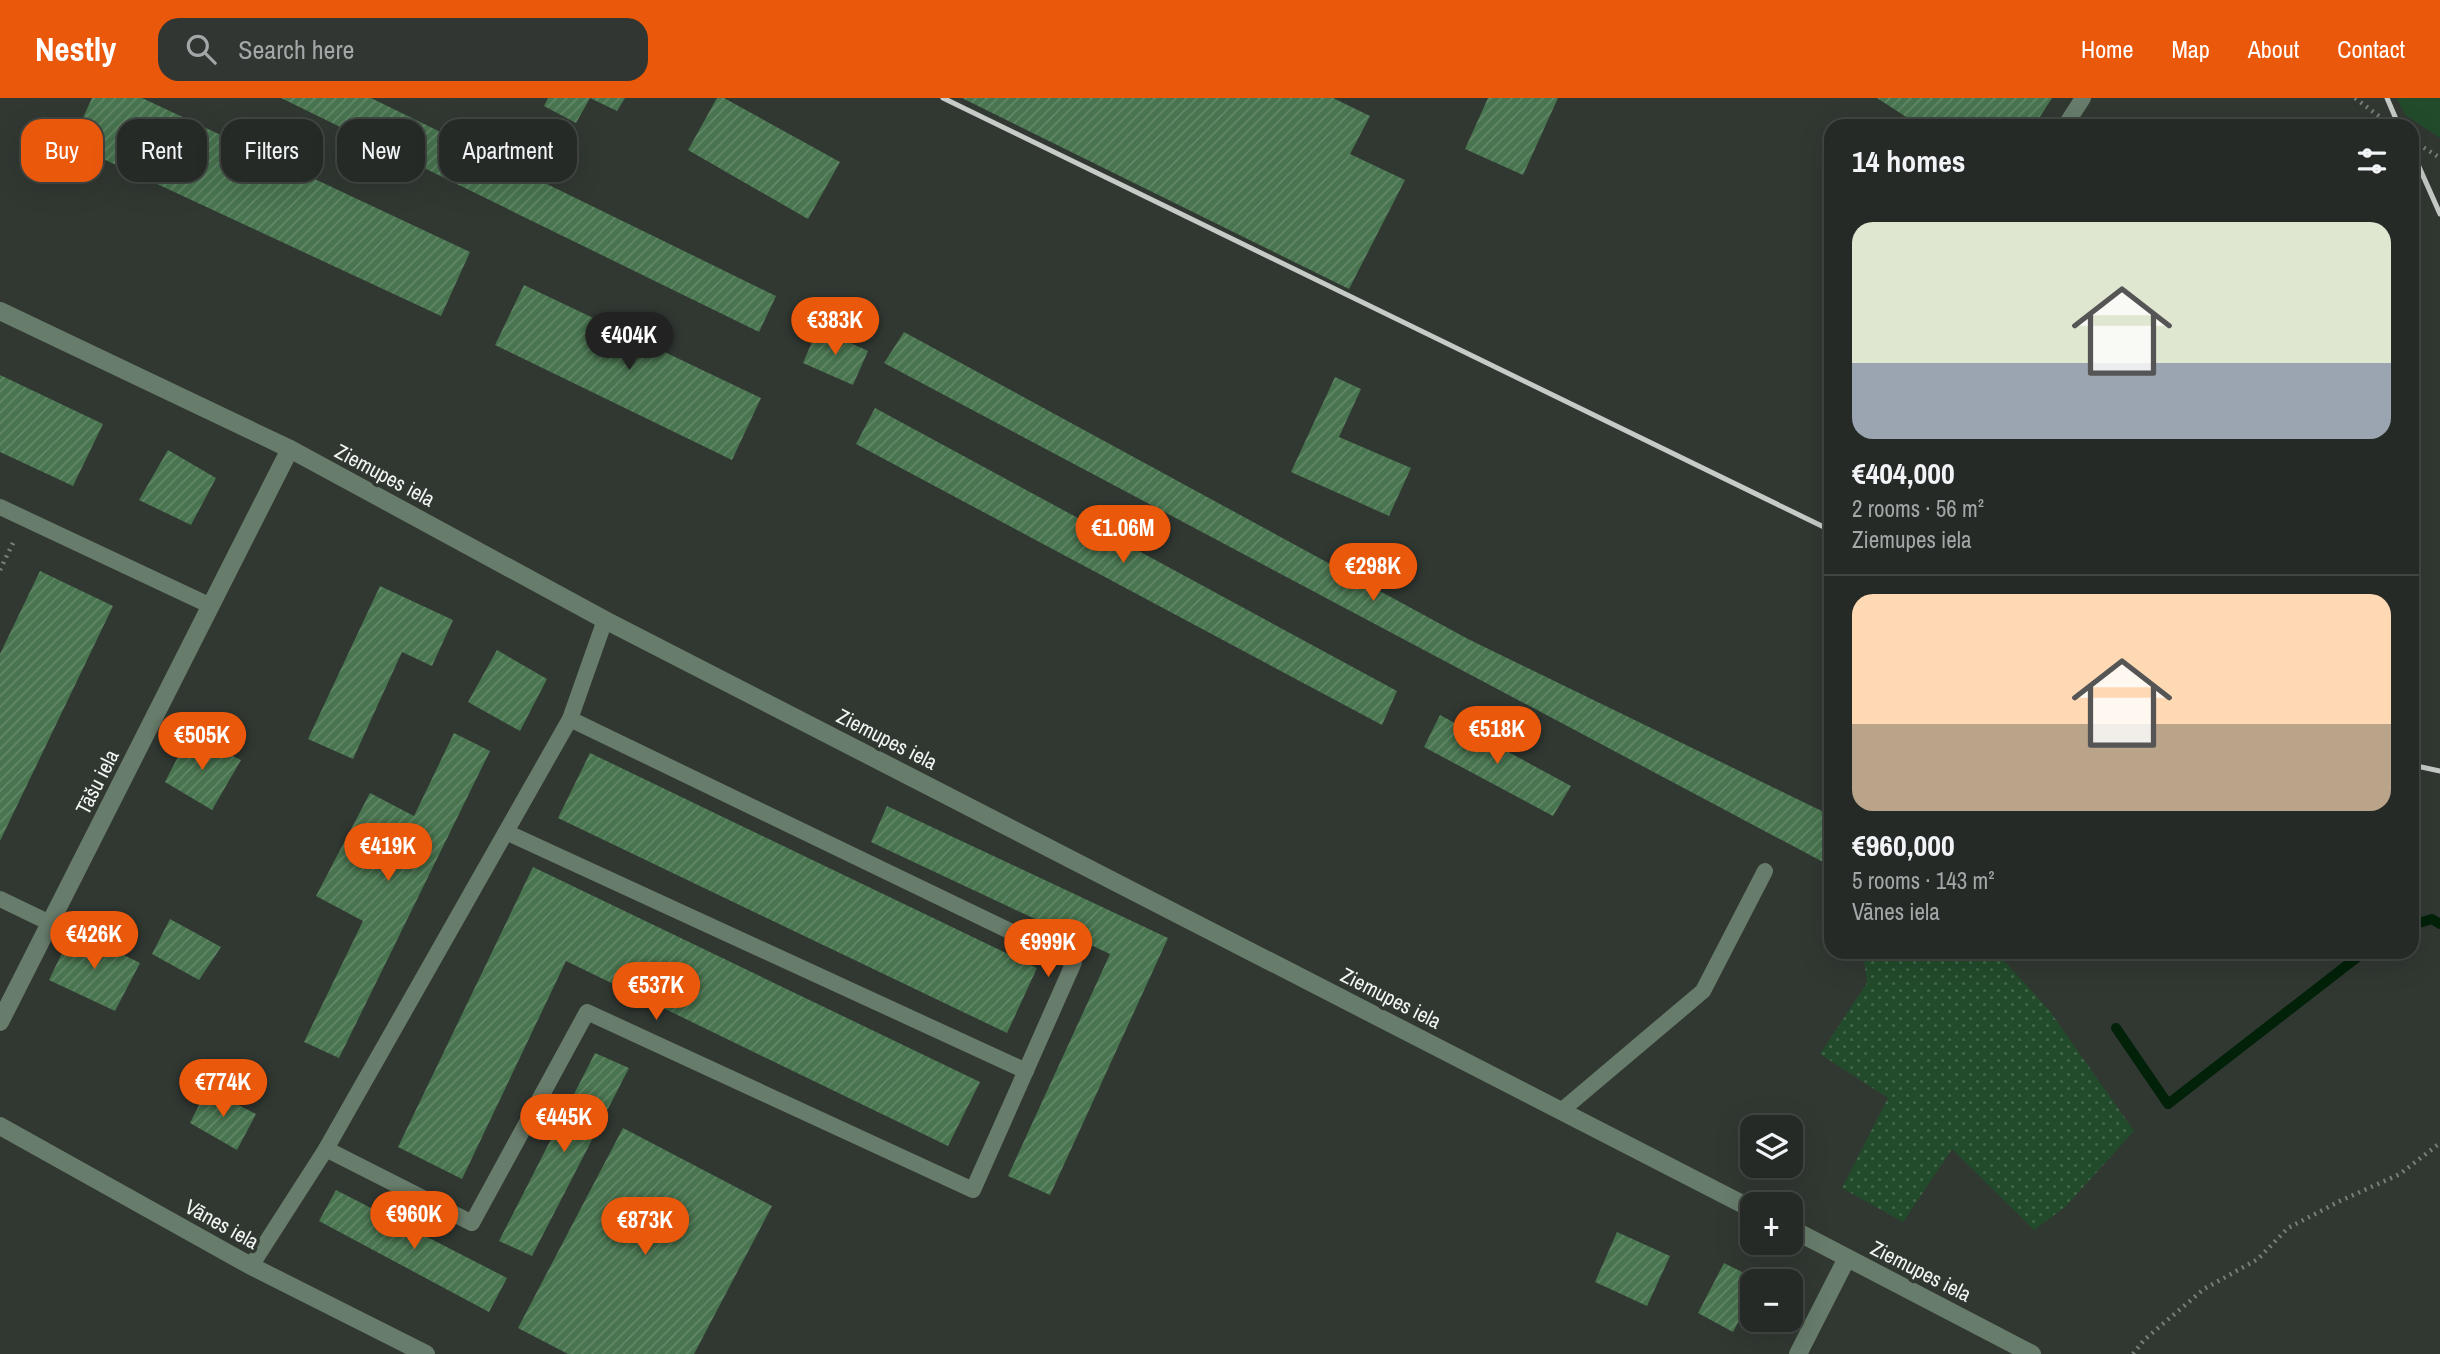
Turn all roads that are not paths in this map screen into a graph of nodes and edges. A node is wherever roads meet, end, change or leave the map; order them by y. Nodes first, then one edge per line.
1 (2083, 98) edge
2 (2069, 119) edge
3 (0, 311) edge
4 (290, 449) junction
5 (0, 507) edge
6 (211, 606) junction
7 (605, 620) junction
8 (570, 719) junction
9 (506, 832) junction
10 (1765, 871) dead end
11 (0, 899) edge
12 (50, 923) junction
13 (0, 1022) edge
14 (1026, 1071) junction
15 (1561, 1111) junction
16 (0, 1126) edge
17 (326, 1149) junction
18 (1740, 1203) edge
19 (1803, 1235) edge
20 (1847, 1258) junction
21 (251, 1266) junction
22 (426, 1354) edge
23 (1798, 1354) edge
24 (2032, 1354) edge

1 - 2 lane
3 - 4 street, Ziemupes iela
4 - 6 street, Tāšu iela
4 - 7 street, Ziemupes iela
5 - 6 lane
6 - 12 street, Tāšu iela
7 - 8 lane
7 - 15 street, Ziemupes iela
8 - 9 lane
8 - 14 lane
9 - 14 lane
9 - 17 lane
10 - 15 lane
11 - 12 lane
12 - 13 street, Tāšu iela
14 - 17 lane
15 - 18 street, Ziemupes iela
16 - 21 street, Vānes iela
17 - 21 lane
19 - 20 street, Ziemupes iela
20 - 23 street
20 - 24 street, Ziemupes iela
21 - 22 street, Vānes iela

